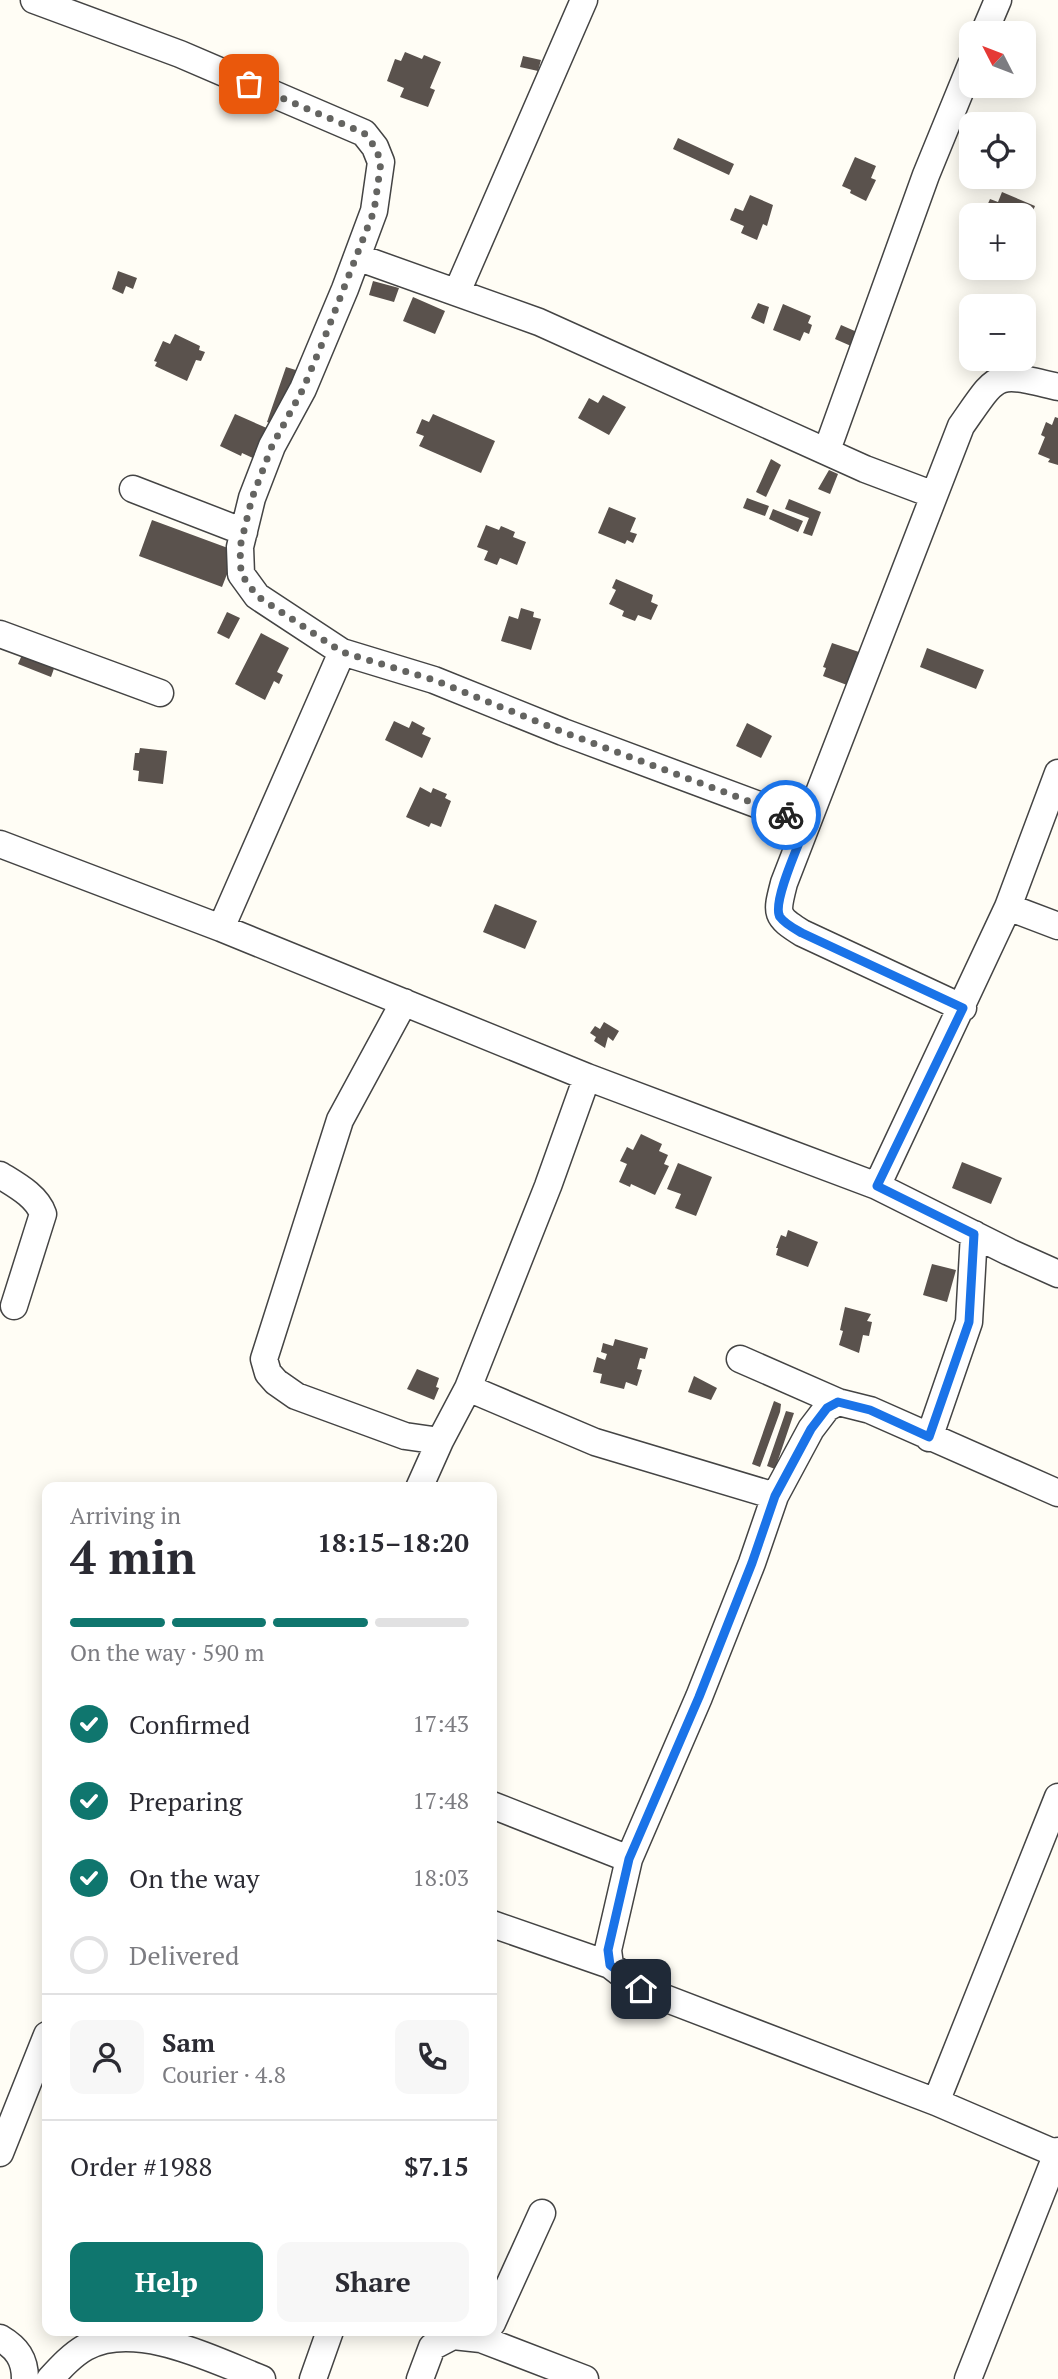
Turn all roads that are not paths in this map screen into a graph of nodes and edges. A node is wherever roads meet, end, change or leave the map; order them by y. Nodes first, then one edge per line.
1 (34, 0) edge
2 (584, 0) edge
3 (998, 0) edge
4 (989, 21) edge
5 (959, 94) edge
6 (357, 257) junction
7 (457, 292) junction
8 (1058, 387) edge
9 (827, 450) junction
10 (133, 489) dead end
11 (934, 495) junction
12 (244, 532) junction
13 (0, 635) edge
14 (342, 652) junction
15 (160, 693) dead end
16 (1058, 773) edge
17 (807, 823) junction
18 (0, 844) edge
19 (1008, 906) junction
20 (1058, 926) edge
21 (221, 928) junction
22 (404, 1002) junction
23 (963, 1008) junction
24 (587, 1077) junction
25 (0, 1175) edge
26 (877, 1186) junction
27 (974, 1234) junction
28 (1058, 1274) edge
29 (14, 1306) dead end
30 (740, 1359) dead end
31 (468, 1388) junction
32 (838, 1402) junction
33 (929, 1437) junction
34 (440, 1441) junction
35 (422, 1482) edge
36 (1058, 1493) edge
37 (775, 1496) junction
38 (1058, 1797) edge
39 (497, 1807) edge
40 (629, 1859) junction
41 (497, 1926) edge
42 (610, 1965) junction
43 (42, 2048) edge
44 (936, 2102) junction
45 (1058, 2152) edge
46 (0, 2153) edge
47 (542, 2213) dead end
48 (497, 2312) edge
49 (114, 2336) edge
50 (130, 2336) edge
51 (328, 2336) edge
52 (453, 2336) edge
53 (496, 2336) edge
54 (0, 2338) edge
55 (25, 2379) edge
56 (50, 2379) edge
57 (262, 2379) edge
58 (313, 2379) edge
59 (419, 2379) edge
60 (585, 2379) edge
61 (968, 2379) edge

1 - 6 street
2 - 7 street
3 - 4 street
5 - 9 street
6 - 7 street
6 - 12 street
7 - 9 street
8 - 11 street
9 - 11 street
10 - 12 street
11 - 17 street
12 - 14 street
13 - 15 street
14 - 17 street
14 - 21 street
16 - 19 street
17 - 23 street
18 - 21 street
19 - 20 street
19 - 23 street
21 - 22 street
22 - 24 street
22 - 34 street
23 - 26 street
24 - 26 street
24 - 31 street
25 - 29 street
26 - 27 street
27 - 28 street
27 - 33 street
30 - 32 street
31 - 34 street
31 - 37 street
32 - 33 street
32 - 37 street
33 - 36 street
34 - 35 street
37 - 40 street
38 - 44 street
39 - 40 street
40 - 42 street
41 - 42 street
42 - 44 street
43 - 46 street
44 - 45 street
45 - 61 street
47 - 48 street
49 - 56 street
50 - 57 street
51 - 58 street
52 - 59 street
53 - 60 street
54 - 55 street

